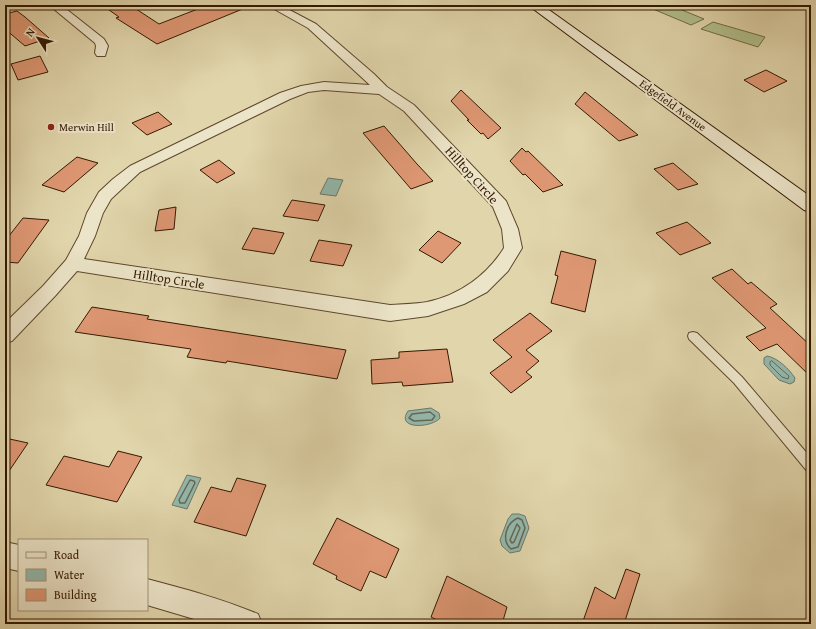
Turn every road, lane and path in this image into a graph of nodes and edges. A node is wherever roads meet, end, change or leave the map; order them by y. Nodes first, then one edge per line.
1 (54, 5) edge
2 (272, 5) edge
3 (534, 5) edge
4 (101, 53) dead end
5 (382, 90) junction
6 (811, 206) edge
7 (73, 264) junction
8 (5, 335) edge
9 (693, 336) dead end
10 (811, 467) edge
11 (5, 555) edge
12 (18, 558) edge
13 (148, 592) edge
14 (248, 624) edge

1 - 4 street
2 - 5 street
3 - 6 main road, Edgefield Avenue
5 - 7 street, Hilltop Circle
5 - 7 street, Hilltop Circle
7 - 8 street, Hilltop Circle
9 - 10 lane
11 - 12 street
13 - 14 street

